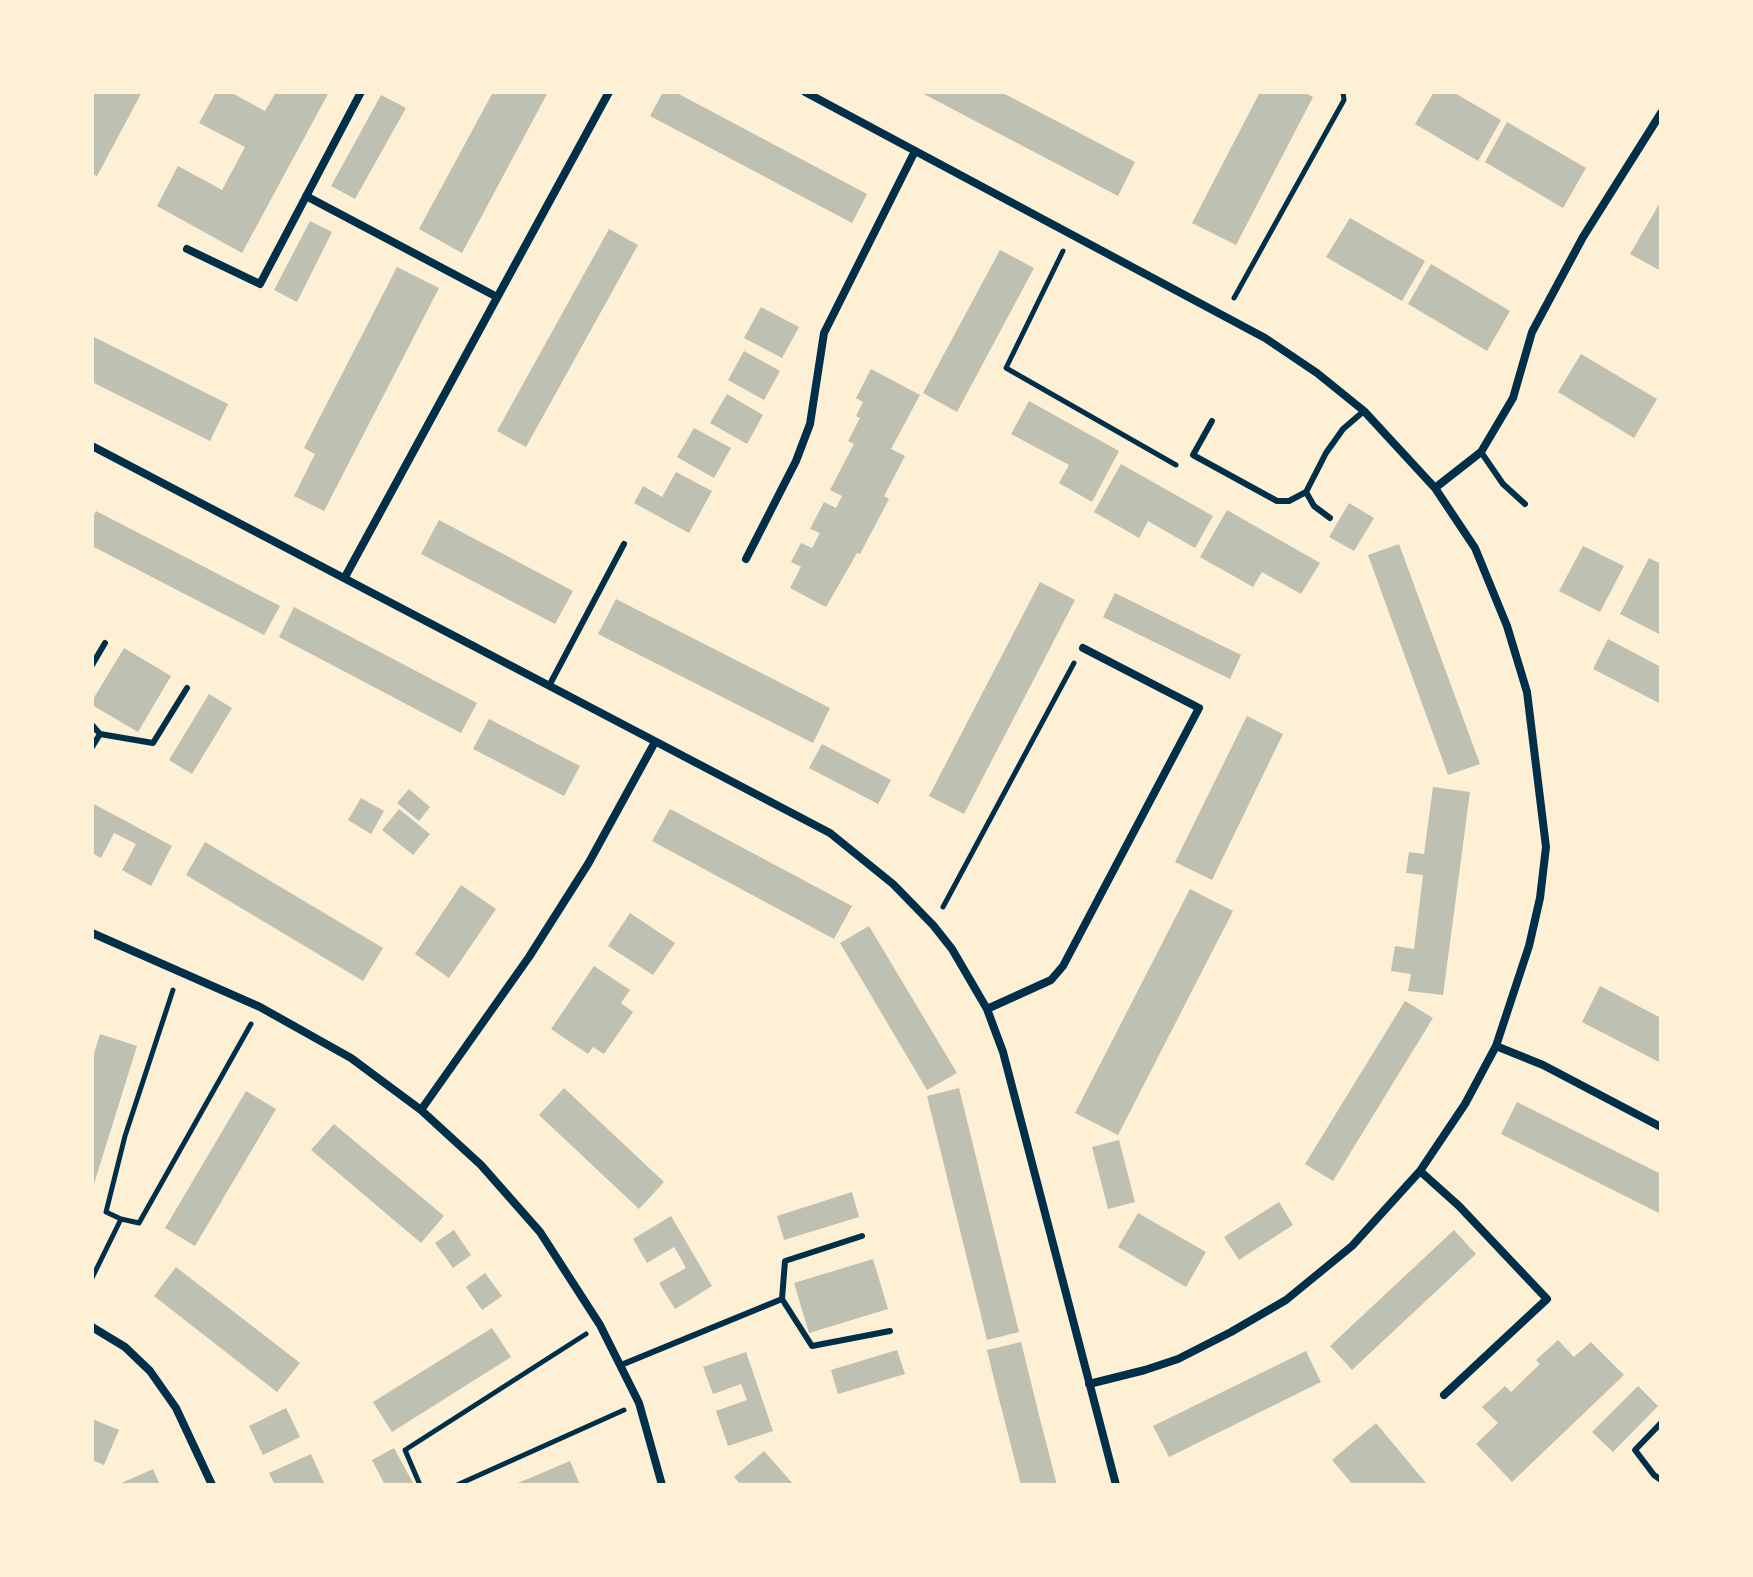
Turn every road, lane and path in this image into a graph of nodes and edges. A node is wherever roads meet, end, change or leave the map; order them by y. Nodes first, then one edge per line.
1 (361, 92) edge
2 (609, 92) edge
3 (806, 92) edge
4 (1343, 92) edge
5 (1661, 113) edge
6 (915, 151) junction
7 (306, 196) junction
8 (1071, 236) junction
9 (187, 249) dead end
10 (497, 297) junction
11 (1224, 316) junction
12 (1364, 411) junction
13 (1212, 421) dead end
14 (92, 446) edge
15 (1481, 452) junction
16 (1184, 470) dead end
17 (1435, 488) junction
18 (1306, 492) junction
19 (1525, 504) dead end
20 (1330, 518) dead end
21 (624, 544) dead end
22 (746, 559) dead end
23 (345, 577) junction
24 (105, 643) dead end
25 (1083, 648) joint
26 (92, 665) edge
27 (549, 686) junction
28 (187, 688) dead end
29 (92, 725) edge
30 (100, 734) junction
31 (655, 742) junction
32 (92, 747) edge
33 (933, 925) junction
34 (92, 933) edge
35 (179, 971) junction
36 (260, 1007) junction
37 (987, 1009) junction
38 (1496, 1046) junction
39 (421, 1110) junction
40 (1661, 1127) edge
41 (1420, 1171) junction
42 (121, 1219) junction
43 (862, 1236) dead end
44 (92, 1278) edge
45 (782, 1299) junction
46 (600, 1325) junction
47 (92, 1327) edge
48 (890, 1331) dead end
49 (621, 1365) junction
50 (1089, 1384) junction
51 (1444, 1395) dead end
52 (639, 1403) junction
53 (1661, 1423) edge
54 (1661, 1480) edge
55 (212, 1485) edge
56 (420, 1485) edge
57 (457, 1485) edge
58 (662, 1485) edge
59 (1116, 1485) edge

1 - 7 street
2 - 10 street
3 - 6 street
4 - 11 path
5 - 15 street
6 - 8 street
6 - 22 street
7 - 9 street
7 - 10 street
8 - 11 street
8 - 16 path
10 - 23 street
11 - 12 street
12 - 17 street
12 - 18 lane
13 - 18 lane
14 - 23 street
15 - 17 street
15 - 19 lane
17 - 38 street
18 - 20 lane
21 - 27 lane
23 - 27 street
24 - 26 lane
25 - 33 path
25 - 37 street
27 - 31 street
28 - 30 lane
29 - 30 lane
30 - 32 lane
31 - 33 street
31 - 39 street
33 - 37 street
34 - 35 street
35 - 36 street
35 - 42 path
36 - 39 street
36 - 42 path
37 - 50 street
38 - 40 street
38 - 41 street
39 - 46 street
41 - 50 street
41 - 51 street
42 - 44 path
43 - 45 lane
45 - 48 lane
45 - 49 lane
46 - 49 street
46 - 56 path
47 - 55 street
49 - 52 street
50 - 59 street
52 - 57 path
52 - 58 street
53 - 54 lane

